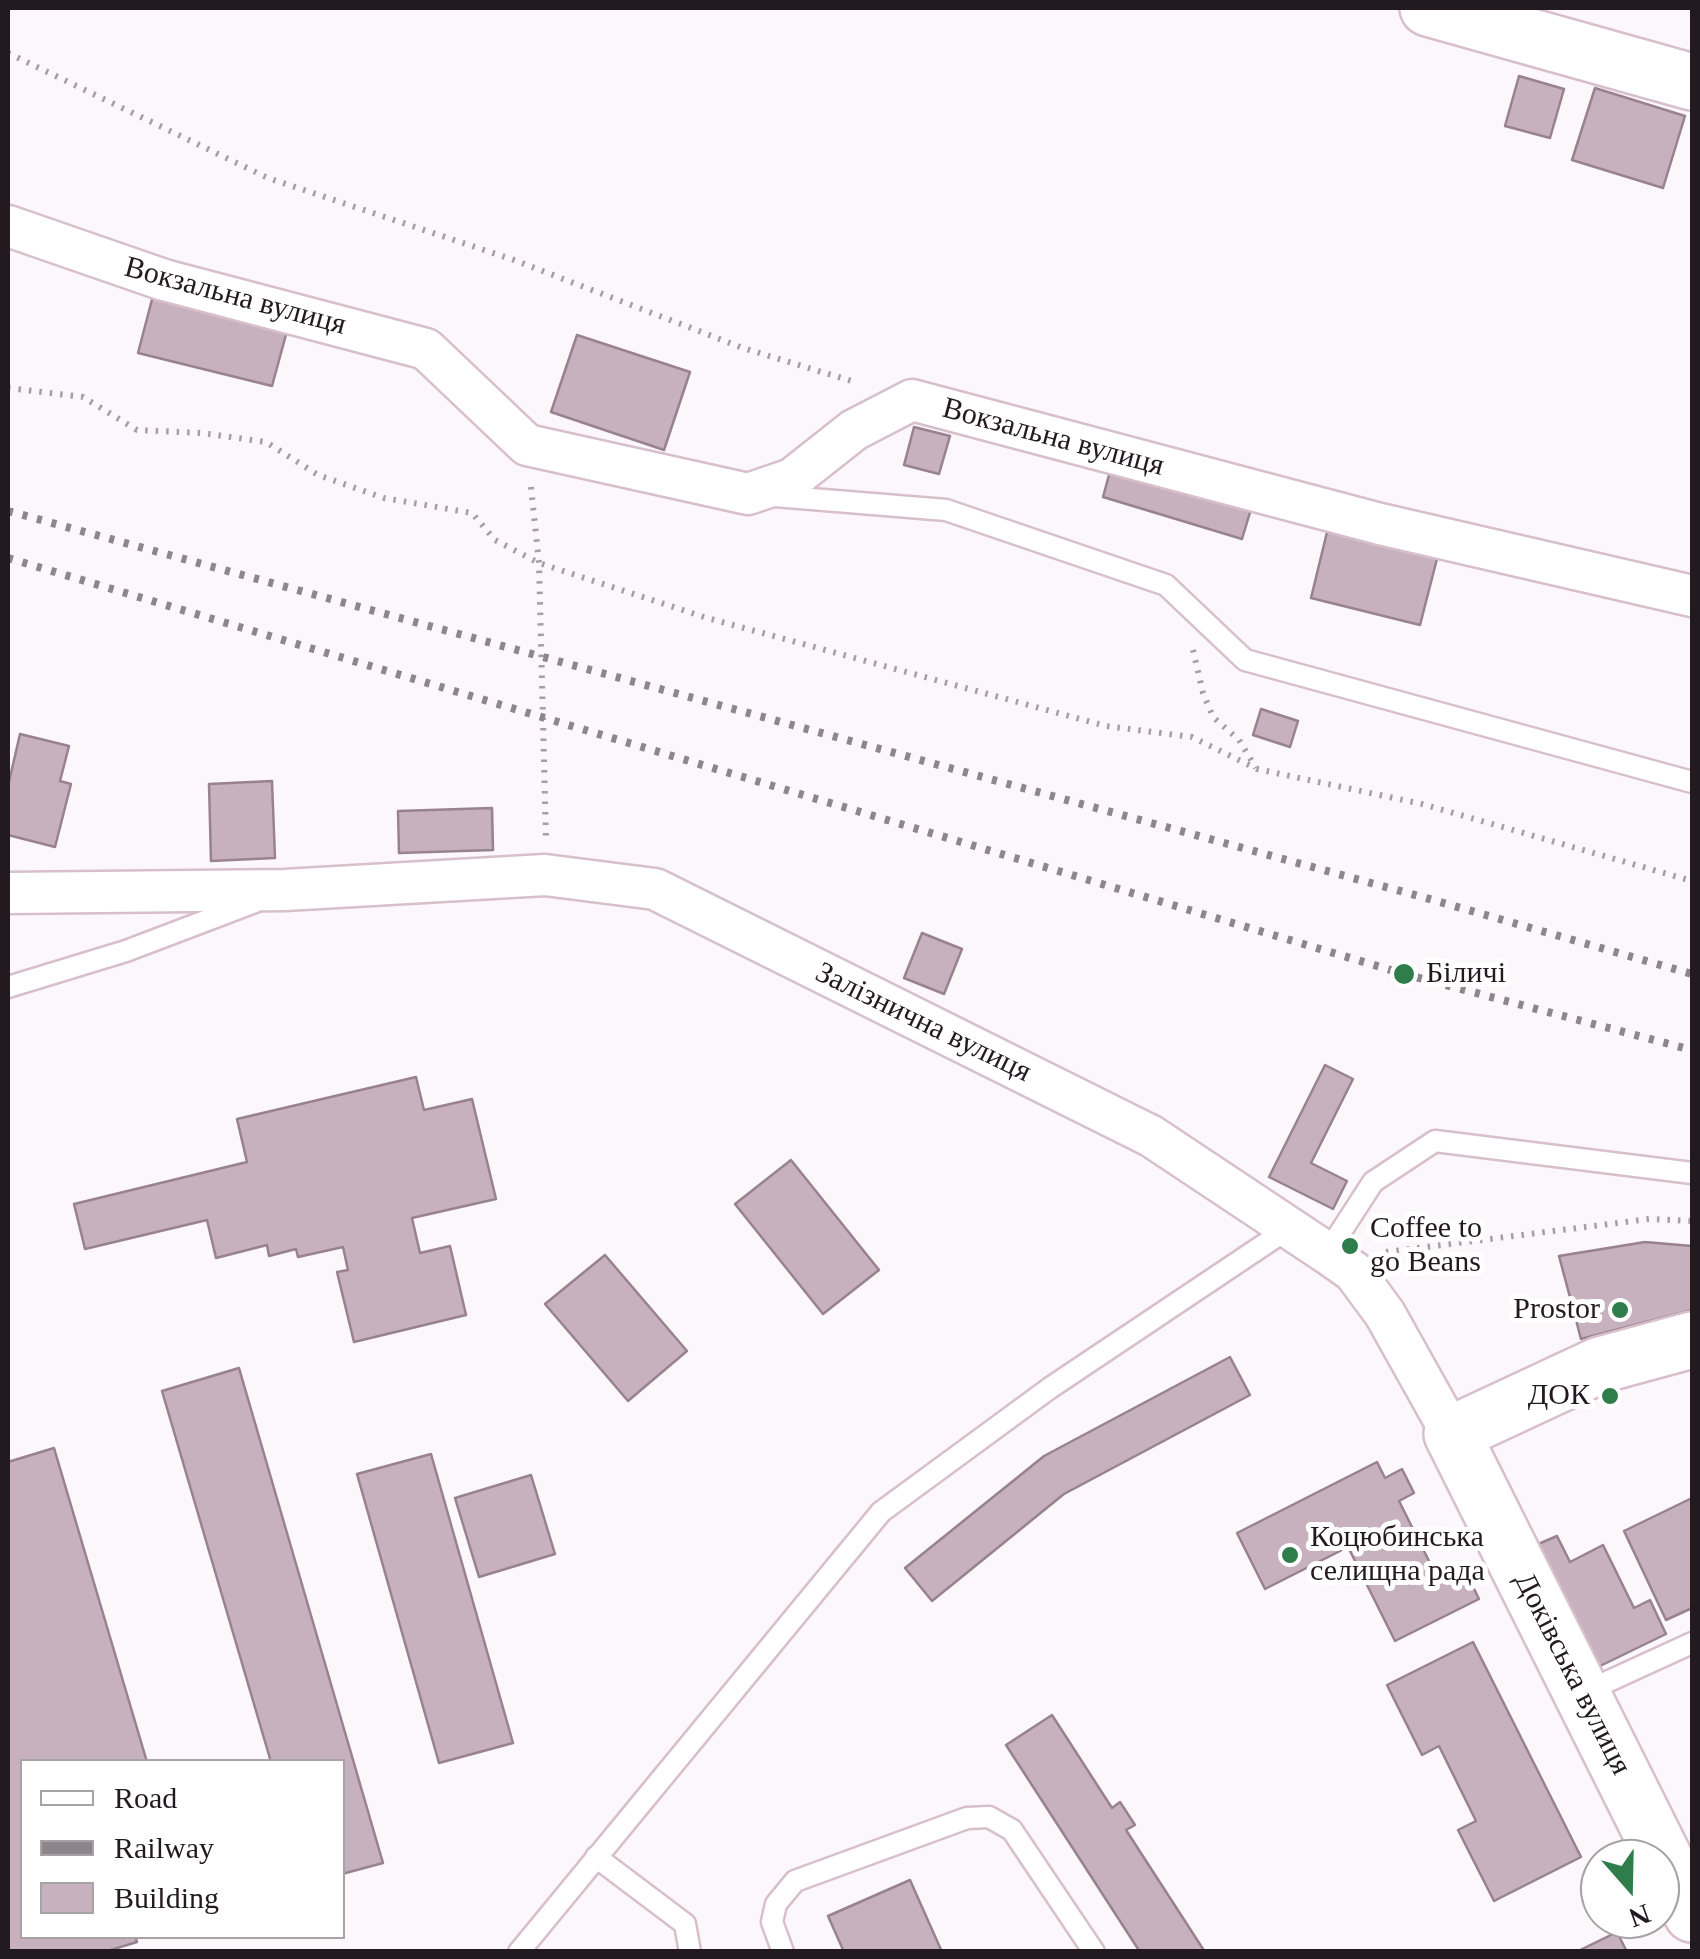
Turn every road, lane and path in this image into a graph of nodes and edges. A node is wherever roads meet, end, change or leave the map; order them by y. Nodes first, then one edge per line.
1 (1428, 8) edge
2 (8, 54) edge
3 (1692, 82) edge
4 (8, 226) edge
5 (8, 388) edge
6 (912, 400) junction
7 (527, 445) junction
8 (748, 494) junction
9 (539, 563) junction
10 (1692, 596) edge
11 (1181, 599) junction
12 (1257, 769) junction
13 (1692, 782) edge
14 (545, 876) junction
15 (1692, 881) edge
16 (285, 890) junction
17 (8, 893) edge
18 (8, 987) edge
19 (1692, 1173) edge
20 (1692, 1221) edge
21 (1289, 1228) junction
22 (1335, 1258) junction
23 (1692, 1340) edge
24 (1452, 1434) junction
25 (1692, 1643) edge
26 (1583, 1694) junction
27 (596, 1856) junction
28 (1692, 1914) edge
29 (519, 1952) edge
30 (690, 1952) edge
31 (783, 1952) edge
32 (1094, 1952) edge

1 - 3 street
2 - 6 path
4 - 7 street, Вокзальна вулиця
5 - 9 path
6 - 8 street, Вокзальна вулиця
6 - 10 street, Вокзальна вулиця
7 - 8 street
7 - 9 path
8 - 11 lane
9 - 12 path
9 - 14 path
11 - 12 path
11 - 13 lane
12 - 15 path
14 - 16 street, Залізнична вулиця
14 - 21 street, Залізнична вулиця
16 - 17 street, Залізнична вулиця
16 - 18 lane
19 - 22 lane
20 - 22 path
21 - 22 street, Залізнична вулиця
21 - 27 lane
22 - 24 street, Залізнична вулиця
23 - 24 street
24 - 26 street, Доківська вулиця
25 - 26 lane
26 - 28 street, Доківська вулиця
27 - 29 lane
27 - 30 lane
31 - 32 lane

